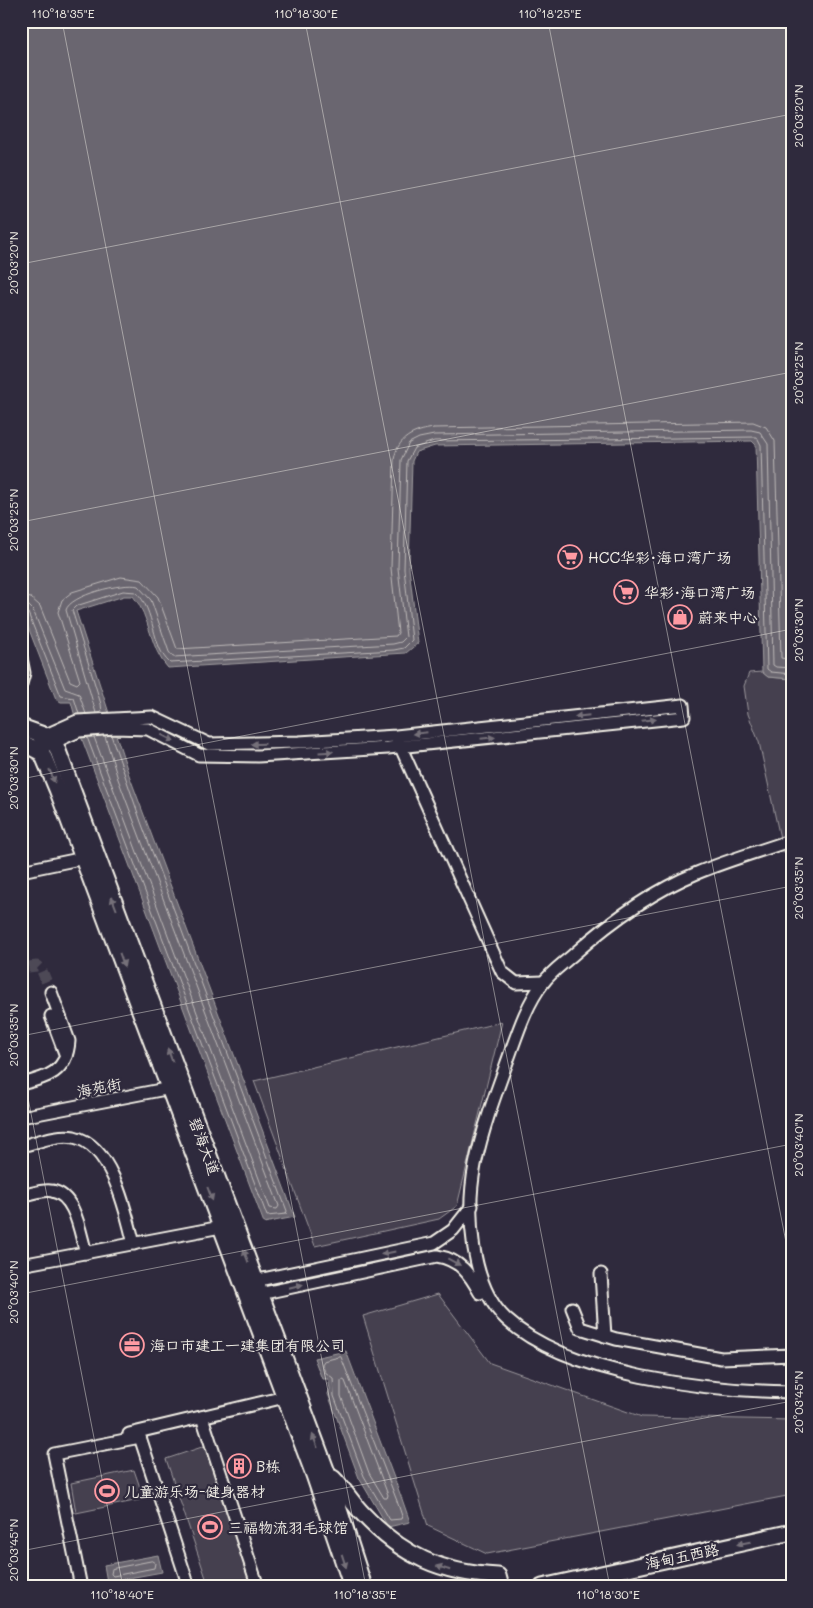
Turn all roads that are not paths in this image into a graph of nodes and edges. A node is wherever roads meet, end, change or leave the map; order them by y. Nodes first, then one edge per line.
1 (21, 658) edge
2 (21, 684) edge
3 (21, 727) edge
4 (50, 739) junction
5 (401, 741) junction
6 (29, 745) edge
7 (792, 840) edge
8 (84, 858) junction
9 (21, 871) edge
10 (543, 982) junction
11 (51, 992) tunnel mouth
12 (51, 1016) dead end
13 (66, 1056) junction
14 (21, 1084) edge
15 (175, 1084) junction
16 (21, 1110) edge
17 (21, 1117) edge
18 (21, 1146) edge
19 (21, 1196) edge
20 (472, 1206) junction
21 (222, 1227) junction
22 (134, 1244) junction
23 (86, 1253) junction
24 (21, 1265) edge
25 (601, 1274) dead end
26 (252, 1289) junction
27 (572, 1308) dead end
28 (605, 1336) junction
29 (792, 1355) edge
30 (792, 1392) edge
31 (285, 1397) junction
32 (792, 1398) edge
33 (202, 1416) junction
34 (58, 1451) junction
35 (327, 1473) junction
36 (70, 1510) dead end
37 (792, 1532) edge
38 (80, 1587) edge
39 (188, 1587) edge
40 (258, 1587) edge
41 (352, 1587) edge
42 (364, 1587) edge
43 (501, 1587) edge
44 (542, 1587) edge

1 - 2 street
3 - 4 main road
4 - 5 street
4 - 6 street
15 -> 4 main road, 碧海大道
5 -> 5 street
5 - 10 street
6 -> 8 main road, 碧海大道
7 - 10 street
8 - 9 street
8 -> 15 main road, 碧海大道
10 - 20 street
11 - 13 street
12 - 13 street
13 - 14 street
15 - 16 street, 海苑街
15 - 17 street, 海苑街
15 -> 21 main road, 碧海大道
26 -> 15 main road, 碧海大道
18 - 22 street
19 - 23 street
20 -> 26 street
20 - 30 street
21 - 22 street
21 - 26 main road, 碧海大道
22 - 23 street
23 - 24 street
25 - 28 street
26 - 31 main road, 碧海大道
26 -> 32 street
35 -> 26 main road, 碧海大道
27 - 28 street
28 - 29 street
31 - 33 street
31 -> 41 main road, 碧海大道
33 - 34 street
33 - 40 street
34 - 36 street
34 - 38 street
34 - 39 street
35 - 42 main road, 碧海大道
43 -> 35 main road
37 -> 44 main road, 海甸五西路

